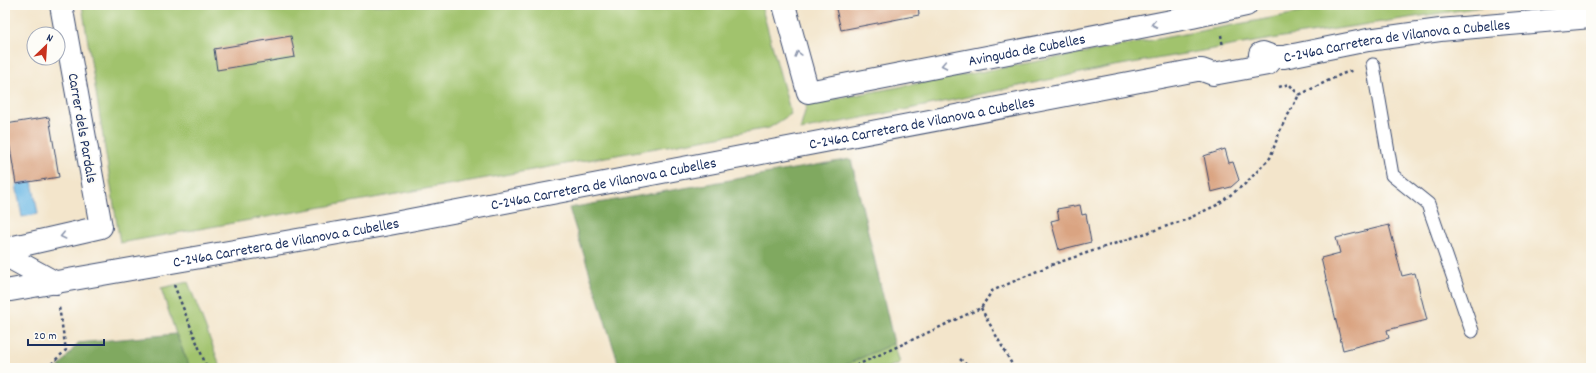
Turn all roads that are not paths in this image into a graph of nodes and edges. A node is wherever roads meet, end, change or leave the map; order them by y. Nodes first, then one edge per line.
1 (61, 5) edge
2 (784, 5) edge
3 (1246, 5) edge
4 (1191, 11) edge
5 (1580, 13) edge
6 (1373, 65) road end
7 (5, 249) edge
8 (5, 255) edge
9 (56, 283) junction
10 (5, 291) edge
11 (1472, 331) dead end

1 -> 7 street, Carrer dels Pardals
4 -> 2 street, Avinguda de Cubelles
3 - 4 street, Avinguda de Cubelles
5 - 9 street, C-246a Carretera de Vilanova a Cubelles
6 - 11 lane
8 - 9 street
9 - 10 street, C-246a Carretera de Vilanova a Cubelles

